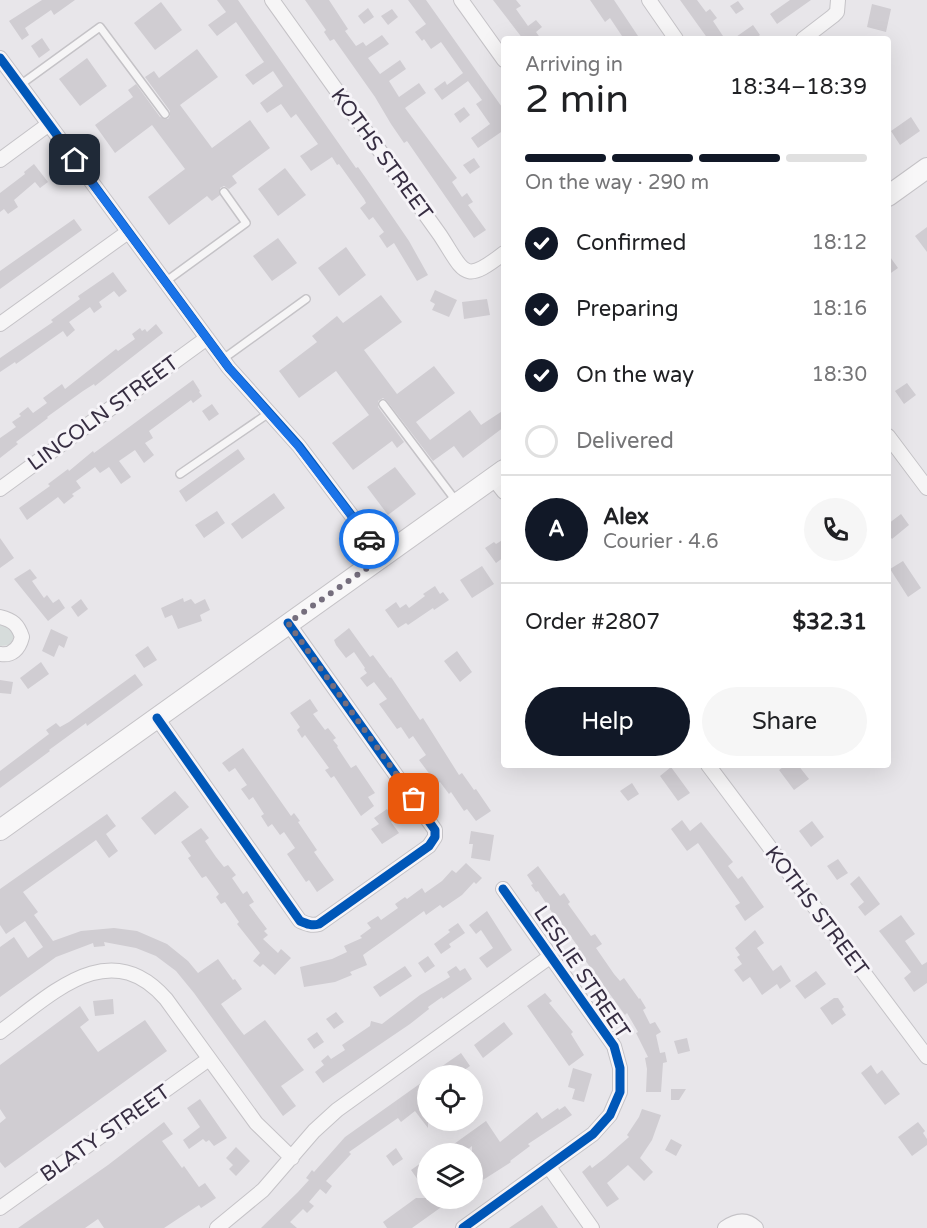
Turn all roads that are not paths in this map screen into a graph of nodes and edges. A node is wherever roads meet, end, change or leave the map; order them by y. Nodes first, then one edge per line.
1 (272, 0) edge
2 (461, 0) edge
3 (649, 0) edge
4 (837, 6) edge
5 (674, 36) edge
6 (805, 36) edge
7 (501, 56) edge
8 (0, 58) edge
9 (20, 85) junction
10 (165, 114) dead end
11 (49, 124) junction
12 (0, 160) edge
13 (927, 168) edge
14 (224, 192) dead end
15 (891, 194) edge
16 (128, 231) junction
17 (501, 255) edge
18 (165, 282) junction
19 (306, 299) dead end
20 (0, 324) edge
21 (207, 338) junction
22 (222, 359) junction
23 (383, 404) dead end
24 (269, 412) junction
25 (891, 440) edge
26 (180, 474) dead end
27 (500, 480) edge
28 (927, 488) edge
29 (0, 489) edge
30 (458, 503) junction
31 (383, 557) junction
32 (0, 617) edge
33 (288, 623) junction
34 (0, 654) edge
35 (157, 718) junction
36 (710, 768) edge
37 (0, 830) edge
38 (503, 889) dead end
39 (551, 956) junction
40 (0, 1032) edge
41 (927, 1057) edge
42 (209, 1059) junction
43 (292, 1158) junction
44 (549, 1167) junction
45 (0, 1208) edge
46 (217, 1228) edge
47 (463, 1228) edge
48 (592, 1228) edge
49 (724, 1228) edge
50 (756, 1228) edge

1 - 17 street, KOTHS STREET
2 - 7 street
3 - 5 street
4 - 6 street
8 - 9 street
9 - 10 lane
9 - 11 street
11 - 12 street
11 - 16 street
13 - 15 main road
14 - 18 lane
16 - 18 street
16 - 20 street
18 - 21 street
19 - 22 lane
21 - 22 street
21 - 29 street, LINCOLN STREET
22 - 24 street
23 - 30 lane
24 - 26 lane
24 - 31 street
25 - 28 street
27 - 30 main road
30 - 31 main road
31 - 33 main road
32 - 34 street
33 - 35 main road
33 - 35 street
35 - 37 main road
36 - 41 street, KOTHS STREET
38 - 39 street, LESLIE STREET
39 - 43 street
39 - 44 street, LESLIE STREET
40 - 42 street
42 - 43 street
42 - 45 street, BLATY STREET
43 - 46 street
44 - 47 street
44 - 48 street
49 - 50 street

